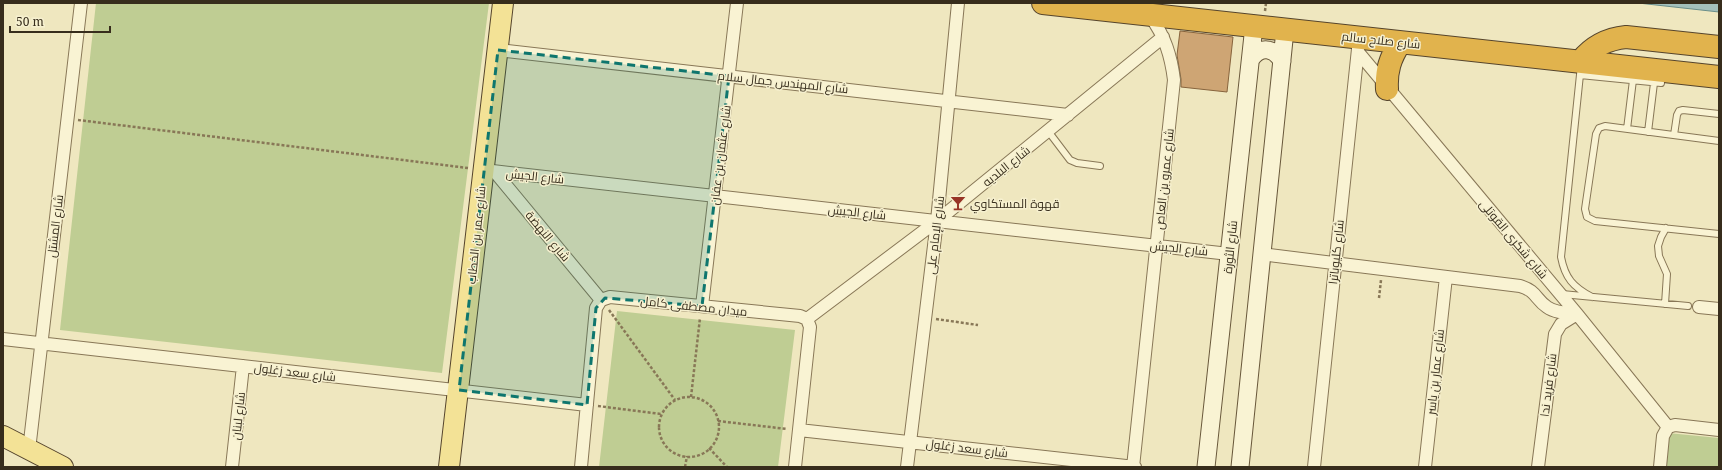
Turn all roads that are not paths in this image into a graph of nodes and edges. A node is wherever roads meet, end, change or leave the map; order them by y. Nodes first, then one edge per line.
1 (81, 3) edge
2 (503, 3) edge
3 (738, 3) edge
4 (958, 3) edge
5 (1043, 3) edge
6 (1150, 16) junction
7 (1254, 26) junction
8 (1285, 30) junction
9 (1163, 37) junction
10 (1400, 43) junction
11 (1358, 45) junction
12 (1719, 47) edge
13 (498, 50) junction
14 (1251, 59) junction
15 (1282, 61) junction
16 (1581, 68) junction
17 (729, 76) junction
18 (1719, 77) edge
19 (1633, 80) junction
20 (1654, 83) junction
21 (1661, 83) dead end
22 (1387, 89) junction
23 (950, 101) junction
24 (1719, 114) edge
25 (1068, 115) junction
26 (1627, 129) junction
27 (1048, 132) junction
28 (1648, 132) junction
29 (1674, 135) junction
30 (1719, 141) edge
31 (1100, 166) dead end
32 (489, 171) junction
33 (715, 196) junction
34 (937, 221) junction
35 (1666, 228) junction
36 (1719, 234) edge
37 (1157, 246) junction
38 (1229, 254) junction
39 (1261, 254) junction
40 (1335, 263) junction
41 (1446, 277) junction
42 (1560, 294) junction
43 (1592, 297) junction
44 (601, 300) junction
45 (1665, 304) junction
46 (702, 306) junction
47 (1693, 306) joint
48 (1719, 309) edge
49 (1577, 314) junction
50 (807, 319) junction
51 (3, 339) edge
52 (41, 343) junction
53 (243, 366) junction
54 (459, 390) junction
55 (587, 405) junction
56 (1668, 427) junction
57 (799, 430) junction
58 (1719, 430) edge
59 (3, 436) edge
60 (910, 442) junction
61 (29, 450) junction
62 (1023, 461) edge
63 (63, 467) edge
64 (232, 467) edge
65 (450, 467) edge
66 (581, 467) edge
67 (795, 467) edge
68 (907, 467) edge
69 (1134, 467) edge
70 (1206, 467) edge
71 (1240, 467) edge
72 (1314, 467) edge
73 (1425, 467) edge
74 (1538, 467) edge
75 (1660, 467) edge

1 - 52 street, شارع المشتل
2 - 13 main road, شارع عمر بن الخطاب
3 - 17 street, شارع عثمان بن عفان
4 - 23 street, شارع الإمام على
5 - 6 highway, شارع صلاح سالم
6 - 7 highway, شارع صلاح سالم
6 - 9 street, شارع عمرو بن العاص
7 - 8 highway, شارع صلاح سالم
7 - 14 street, شارع الثورة
8 - 11 highway, شارع صلاح سالم
8 - 15 street
9 - 25 street, شارع البلديه
9 - 37 street, شارع عمرو بن العاص
10 - 11 highway, شارع صلاح سالم
10 - 16 highway, شارع صلاح سالم
10 - 22 highway
11 - 22 street, شارع شكرى القوتلى
11 - 40 street, شارع كليوباترا
12 - 16 highway
13 - 17 street, شارع المهندس جمال سلام
13 - 32 main road, شارع عمر بن الخطاب
14 - 15 street
14 - 38 street, شارع الثورة
15 - 39 street
16 - 18 highway, شارع صلاح سالم
16 - 19 lane
16 - 43 lane
17 - 23 street, شارع المهندس جمال سلام
17 - 33 street, شارع عثمان بن عفان
19 - 20 lane
19 - 26 lane
20 - 21 lane
20 - 28 lane
22 - 42 street, شارع شكرى القوتلى
23 - 25 street, شارع المهندس جمال سلام
23 - 34 street, شارع الإمام على
24 - 29 lane
25 - 27 street, شارع البلديه
26 - 28 lane
26 - 35 lane
27 - 31 lane
27 - 34 street, شارع البلديه
28 - 29 lane
29 - 30 lane
32 - 33 street, شارع الجيش
32 - 44 street, شارع النهضة
32 - 54 main road, شارع عمر بن الخطاب
33 - 34 street, شارع الجيش
33 - 46 street, شارع عثمان بن عفان
34 - 37 street, شارع الجيش
34 - 50 street, شارع البلديه
34 - 60 street, شارع الإمام على
35 - 36 lane
35 - 45 lane
37 - 38 street, شارع الجيش
37 - 69 street, شارع عمرو بن العاص
38 - 70 street, شارع الثورة
39 - 40 street
39 - 71 street
40 - 41 street
40 - 72 street, شارع كليوباترا
41 - 49 street
41 - 73 street, شارع عمار بن ياسر
42 - 43 lane
42 - 49 street, شارع شكرى القوتلى
43 - 45 lane
44 - 46 street, ميدان مصطفى كامل
44 - 55 street
45 - 47 lane
46 - 50 street, ميدان مصطفى كامل
47 - 48 street
49 - 56 street, شارع شكرى القوتلى
49 - 74 street, شارع فريد ندا
50 - 57 street
51 - 52 street, شارع سعد زغلول
52 - 53 street, شارع سعد زغلول
52 - 61 street, شارع المشتل
53 - 54 street, شارع سعد زغلول
53 - 64 street, شارع لبنان
54 - 55 street, شارع سعد زغلول
54 - 65 main road, شارع عمر بن الخطاب
55 - 66 street
56 - 58 street
56 - 75 street
57 - 60 street, شارع سعد زغلول
57 - 67 street
59 - 61 main road
60 - 62 street, شارع سعد زغلول
60 - 68 street, شارع الإمام على
61 - 63 main road
62 - 69 street, شارع سعد زغلول

